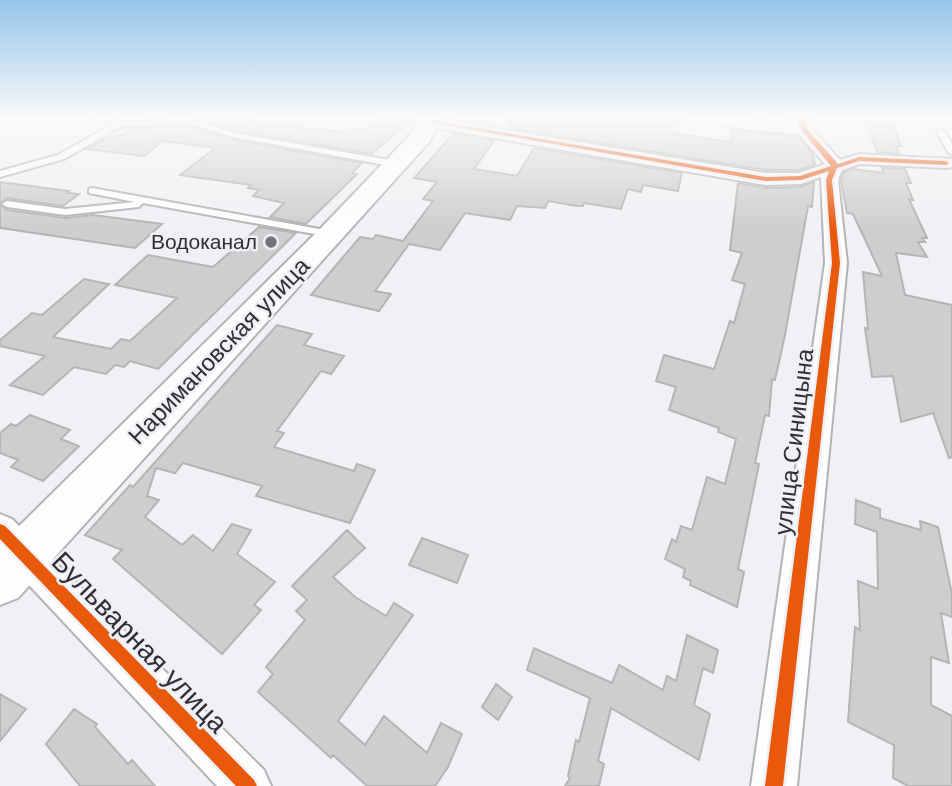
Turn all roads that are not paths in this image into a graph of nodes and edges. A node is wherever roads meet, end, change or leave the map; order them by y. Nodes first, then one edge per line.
1 (65, 155) edge
2 (344, 155) edge
3 (405, 155) edge
4 (628, 155) edge
5 (826, 155) edge
6 (950, 160) edge
7 (396, 164) junction
8 (835, 165) junction
9 (0, 174) edge
10 (766, 179) junction
11 (92, 191) dead end
12 (155, 203) junction
13 (7, 204) dead end
14 (833, 207) junction
15 (331, 234) junction
16 (8, 555) edge
17 (248, 786) edge
18 (774, 786) edge

1 - 9 lane
2 - 7 lane
3 - 7 main road, Наримановская улица
4 - 10 street
5 - 8 street
6 - 8 street
7 - 15 main road, Наримановская улица
8 - 10 street
8 - 14 street, улица Синицына
10 - 14 street
11 - 12 lane
12 - 13 lane
12 - 15 lane
14 - 18 street, улица Синицына
15 - 16 main road, Наримановская улица
16 - 17 street, Бульварная улица

